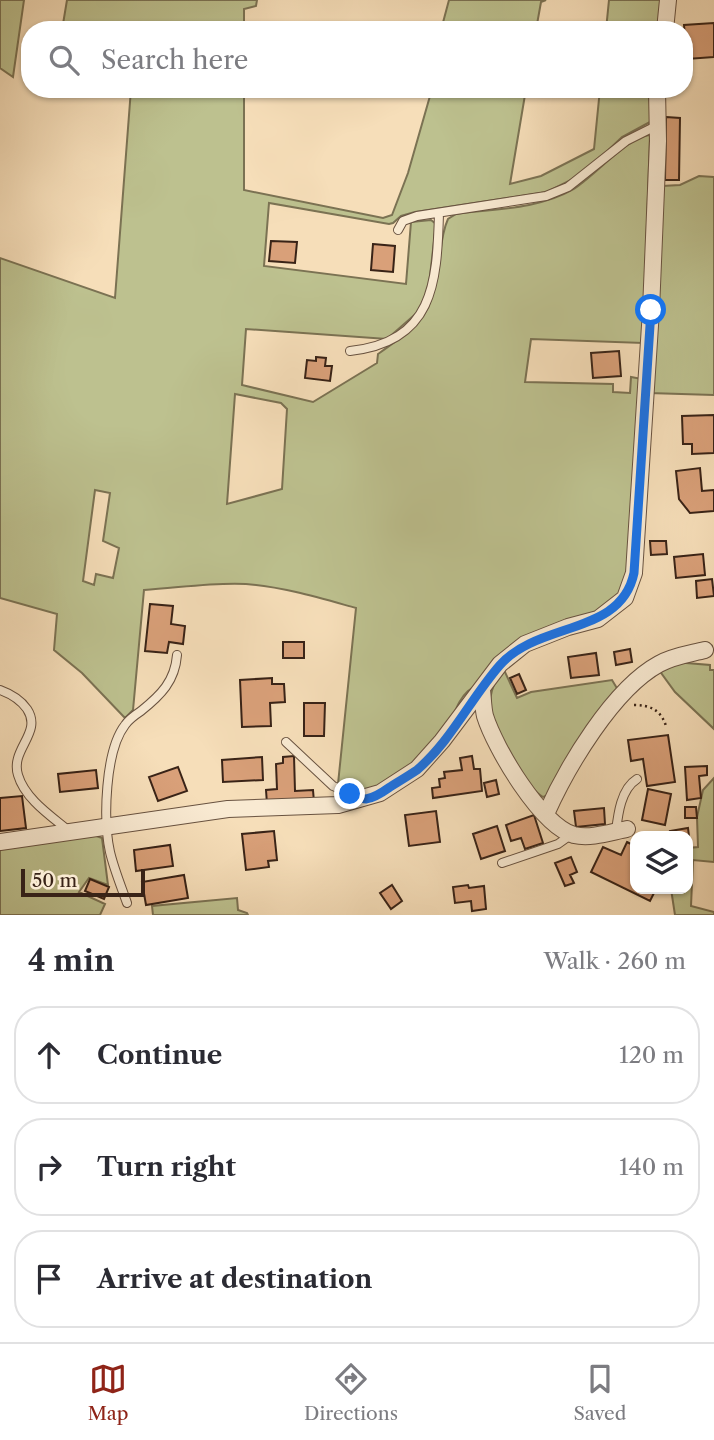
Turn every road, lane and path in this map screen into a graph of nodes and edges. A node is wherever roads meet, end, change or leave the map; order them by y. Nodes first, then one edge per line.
1 (668, 0) edge
2 (666, 21) edge
3 (657, 98) edge
4 (656, 126) junction
5 (439, 214) junction
6 (398, 230) dead end
7 (349, 351) dead end
8 (705, 650) dead end
9 (177, 655) dead end
10 (0, 690) edge
11 (482, 690) junction
12 (613, 707) junction
13 (666, 726) dead end
14 (286, 742) dead end
15 (637, 779) dead end
16 (366, 799) junction
17 (545, 814) junction
18 (108, 826) junction
19 (622, 830) joint
20 (69, 831) junction
21 (572, 834) junction
22 (0, 842) edge
23 (502, 863) dead end
24 (127, 903) dead end

1 - 2 street
3 - 4 street
4 - 5 lane
4 - 11 street
5 - 6 lane
5 - 7 lane
8 - 12 street
9 - 18 lane
10 - 20 lane
11 - 16 street
11 - 17 street
12 - 13 path
12 - 17 street
14 - 16 lane
15 - 19 lane
16 - 18 street
17 - 21 street
18 - 20 street
18 - 24 lane
19 - 21 street
20 - 22 street
21 - 23 lane

